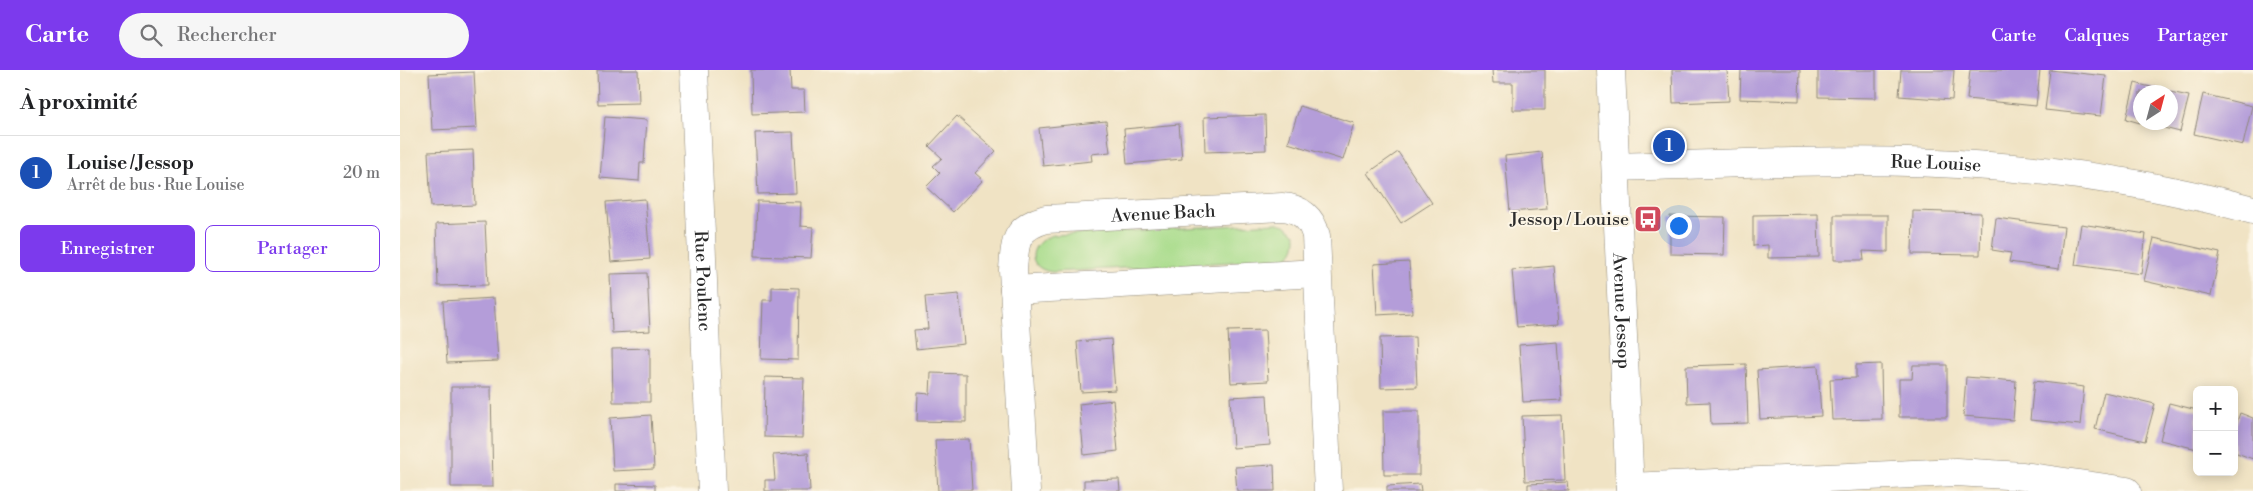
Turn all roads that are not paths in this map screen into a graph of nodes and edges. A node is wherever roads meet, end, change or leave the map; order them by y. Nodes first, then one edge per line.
1 (694, 70) edge
2 (1611, 70) edge
3 (1616, 167) junction
4 (2253, 210) edge
5 (1317, 273) junction
6 (1014, 290) junction
7 (1919, 482) edge
8 (1630, 489) edge
9 (712, 491) edge
10 (1026, 491) edge
11 (1328, 491) edge
12 (2127, 491) edge

1 - 9 street, Rue Poulenc
2 - 3 street, Avenue Jessop
3 - 4 street, Rue Louise
3 - 8 street, Avenue Jessop
5 - 6 street
5 - 6 street, Avenue Bach
5 - 11 street, Avenue Bach
6 - 10 street, Avenue Bach
7 - 8 street
7 - 12 street

